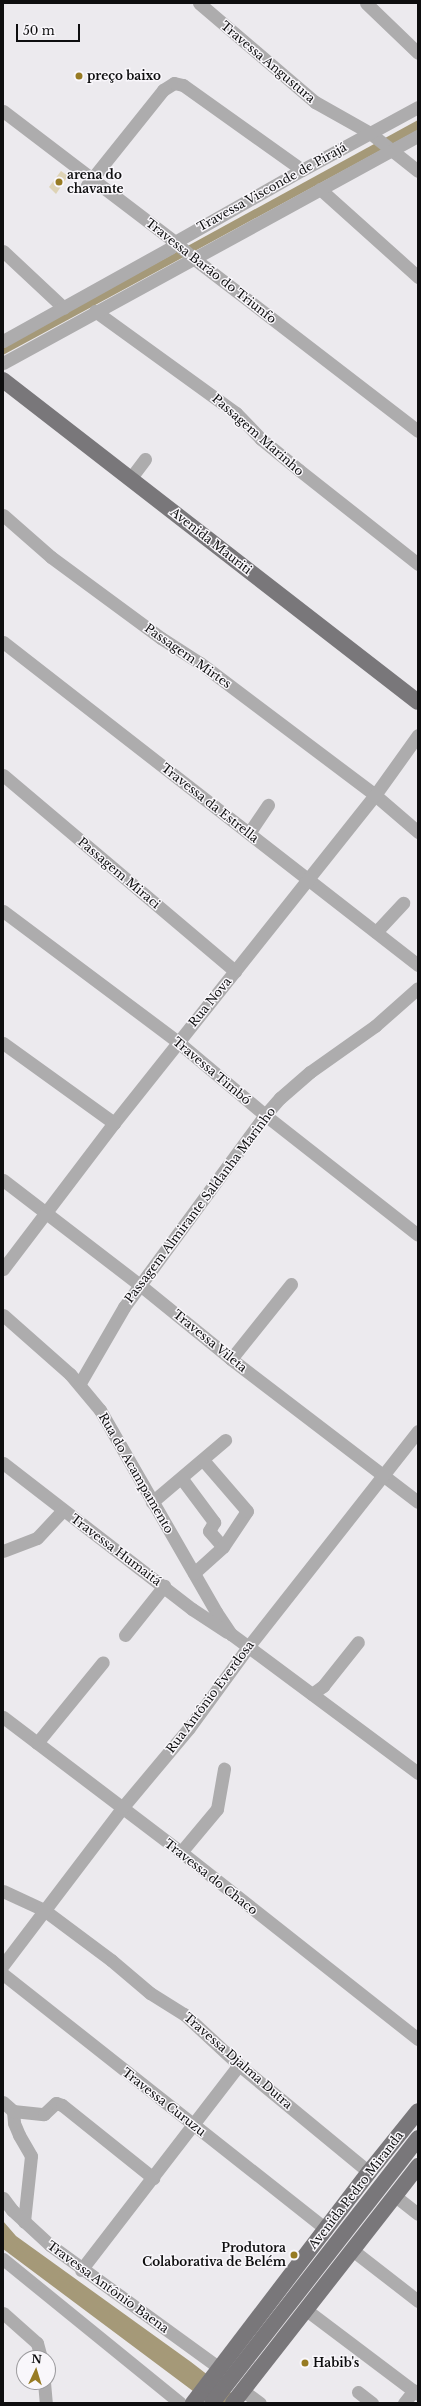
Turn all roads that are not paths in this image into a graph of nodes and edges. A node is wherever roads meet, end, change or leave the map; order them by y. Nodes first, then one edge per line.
1 (199, 3) edge
2 (366, 3) edge
3 (418, 53) edge
4 (418, 107) edge
5 (3, 111) edge
6 (12, 125) edge
7 (373, 136) junction
8 (418, 136) edge
9 (390, 150) junction
10 (302, 170) junction
11 (418, 171) edge
12 (90, 182) junction
13 (320, 189) junction
14 (175, 247) junction
15 (3, 251) edge
16 (189, 260) junction
17 (418, 277) edge
18 (64, 308) junction
19 (95, 311) junction
20 (3, 340) edge
21 (320, 361) junction
22 (3, 363) edge
23 (3, 380) edge
24 (418, 431) edge
25 (418, 441) edge
26 (145, 459) dead end
27 (130, 479) junction
28 (3, 515) edge
29 (418, 564) edge
30 (3, 642) edge
31 (418, 702) edge
32 (418, 735) edge
33 (3, 775) edge
34 (375, 795) junction
35 (268, 805) dead end
36 (418, 832) edge
37 (249, 833) junction
38 (308, 880) junction
39 (403, 903) dead end
40 (3, 911) edge
41 (376, 932) junction
42 (418, 965) edge
43 (235, 971) junction
44 (418, 988) edge
45 (178, 1042) junction
46 (3, 1043) edge
47 (265, 1115) junction
48 (114, 1123) junction
49 (3, 1180) edge
50 (45, 1212) junction
51 (418, 1235) edge
52 (3, 1269) edge
53 (140, 1284) junction
54 (291, 1284) dead end
55 (3, 1315) edge
56 (231, 1359) junction
57 (80, 1383) junction
58 (418, 1431) edge
59 (225, 1440) dead end
60 (203, 1460) junction
61 (3, 1463) edge
62 (383, 1475) junction
63 (182, 1479) junction
64 (152, 1502) junction
65 (418, 1502) edge
66 (63, 1510) junction
67 (223, 1546) junction
68 (3, 1551) edge
69 (194, 1573) junction
70 (164, 1586) junction
71 (231, 1634) junction
72 (125, 1635) dead end
73 (358, 1642) dead end
74 (248, 1647) junction
75 (103, 1662) dead end
76 (312, 1694) junction
77 (3, 1717) edge
78 (37, 1743) junction
79 (224, 1769) dead end
80 (418, 1773) edge
81 (122, 1808) junction
82 (181, 1852) junction
83 (3, 1892) edge
84 (44, 1910) junction
85 (3, 1965) edge
86 (3, 1974) edge
87 (418, 2039) edge
88 (239, 2065) junction
89 (8, 2106) edge
90 (418, 2111) edge
91 (192, 2125) junction
92 (418, 2138) edge
93 (418, 2166) edge
94 (369, 2172) junction
95 (153, 2178) junction
96 (395, 2196) junction
97 (3, 2198) edge
98 (418, 2214) edge
99 (24, 2222) junction
100 (326, 2229) junction
101 (351, 2249) junction
102 (3, 2259) edge
103 (81, 2270) junction
104 (418, 2301) edge
105 (305, 2309) junction
106 (3, 2313) edge
107 (39, 2350) edge
108 (218, 2369) junction
109 (45, 2390) edge
110 (358, 2392) dead end
111 (416, 2392) edge
112 (236, 2393) edge
113 (46, 2403) edge
114 (180, 2403) edge
115 (193, 2403) edge
116 (212, 2403) edge
117 (260, 2403) edge
118 (372, 2403) edge
119 (404, 2403) edge

1 - 7 street, Travessa Angustura
2 - 3 street
4 - 7 street, Travessa Visconde de Pirajá
5 - 6 street, Travessa Barão do Triunfo
6 - 12 street, Travessa Barão do Triunfo
7 - 9 street, Travessa Angustura
7 - 10 street, Travessa Visconde de Pirajá
8 - 9 street, Travessa Visconde de Pirajá
9 - 11 street, Travessa Angustura
9 - 13 street, Travessa Visconde de Pirajá
10 - 12 street
10 - 14 street, Travessa Visconde de Pirajá
12 - 14 street, Travessa Barão do Triunfo
13 - 16 street, Travessa Visconde de Pirajá
13 - 17 street
14 - 16 street, Travessa Barão do Triunfo
14 - 18 street, Travessa Visconde de Pirajá
15 - 18 street
16 - 19 street, Travessa Visconde de Pirajá
16 - 21 street, Travessa Barão do Triunfo
18 - 20 street, Travessa Visconde de Pirajá
19 - 22 street, Travessa Visconde de Pirajá
19 - 29 street, Passagem Marinho
21 - 24 street, Travessa Barão do Triunfo
21 - 25 street, Travessa Barão do Triunfo
23 - 27 main road, Avenida Mauriti
26 - 27 street
27 - 31 main road, Avenida Mauriti
28 - 34 street, Passagem Mirtes
30 - 37 street, Travessa da Estrella
32 - 34 street, Rua Nova
33 - 43 street, Passagem Miraci
34 - 36 street, Passagem Mirtes
34 - 38 street, Rua Nova
35 - 37 street
37 - 38 street, Travessa da Estrella
38 - 41 street, Travessa da Estrella
38 - 43 street, Rua Nova
39 - 41 street
40 - 45 street, Travessa Timbó
41 - 42 street, Travessa da Estrella
43 - 45 street, Rua Nova
44 - 47 street, Passagem Almirante Saldanha Marinho
45 - 47 street, Travessa Timbó
45 - 48 street, Rua Nova
46 - 48 street
47 - 51 street, Travessa Timbó
47 - 53 street, Passagem Almirante Saldanha Marinho
48 - 50 street, Rua Nova
49 - 50 street, Travessa Vileta
50 - 52 street, Rua Nova
50 - 53 street, Travessa Vileta
53 - 56 street, Travessa Vileta
53 - 57 street, Passagem Almirante Saldanha Marinho
54 - 56 street
55 - 57 street, Rua do Acampamento
56 - 62 street, Travessa Vileta
57 - 64 street, Rua do Acampamento
58 - 62 street, Rua Antônio Everdosa
59 - 60 street
60 - 63 street
60 - 67 street
61 - 66 street, Travessa Humaitá
62 - 65 street, Travessa Vileta
62 - 74 street, Rua Antônio Everdosa
63 - 64 street
63 - 67 street
64 - 69 street, Rua do Acampamento
66 - 68 street
66 - 70 street, Travessa Humaitá
67 - 69 street
69 - 71 street, Rua do Acampamento
70 - 71 street, Travessa Humaitá
70 - 72 street
71 - 74 street, Rua do Acampamento
73 - 76 street
74 - 76 street
74 - 81 street, Rua Antônio Everdosa
75 - 78 street
76 - 80 street
77 - 78 street, Travessa do Chaco
78 - 81 street, Travessa do Chaco
79 - 82 street
81 - 82 street, Travessa do Chaco
81 - 84 street, Rua Antônio Everdosa
82 - 87 street, Travessa do Chaco
83 - 84 street, Travessa Djalma Dutra
84 - 85 street, Rua Antônio Everdosa
84 - 88 street, Travessa Djalma Dutra
86 - 91 street, Travessa Curuzu
88 - 91 street
88 - 94 street, Travessa Djalma Dutra
89 - 95 street
89 - 99 street
90 - 94 main road, Avenida Pedro Miranda
91 - 95 street
91 - 100 street, Travessa Curuzu
92 - 112 main road, Avenida Pedro Miranda
93 - 96 main road, Avenida Pedro Miranda
94 - 100 main road, Avenida Pedro Miranda
95 - 103 street
96 - 98 street
96 - 101 main road, Avenida Pedro Miranda
97 - 99 street, Travessa Antônio Baena
99 - 103 street, Travessa Antônio Baena
100 - 108 main road, Avenida Pedro Miranda
101 - 104 street
101 - 105 main road, Avenida Pedro Miranda
102 - 114 street
103 - 108 street, Travessa Antônio Baena
105 - 111 street
105 - 112 main road, Avenida Pedro Miranda
106 - 107 street
108 - 115 main road, Avenida Pedro Miranda
109 - 113 street
110 - 118 street
111 - 119 street
112 - 116 main road, Avenida Pedro Miranda
112 - 117 street

